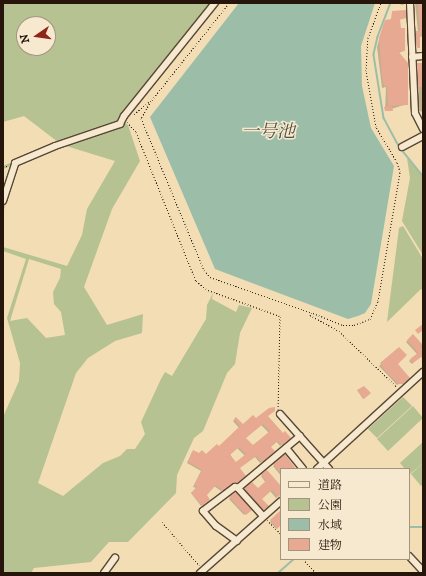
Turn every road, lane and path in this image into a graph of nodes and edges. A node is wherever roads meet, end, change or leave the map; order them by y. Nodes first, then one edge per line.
1 (215, 3) edge
2 (229, 3) edge
3 (381, 3) edge
4 (410, 3) edge
5 (423, 56) edge
6 (412, 57) junction
7 (151, 101) junction
8 (134, 114) dead end
9 (126, 120) junction
10 (423, 128) edge
11 (423, 136) edge
12 (402, 147) dead end
13 (3, 201) edge
14 (312, 313) junction
15 (423, 372) edge
16 (402, 392) junction
17 (280, 414) joint
18 (300, 436) junction
19 (286, 448) junction
20 (324, 463) junction
21 (302, 468) edge
22 (318, 468) edge
23 (328, 468) edge
24 (238, 488) junction
25 (280, 502) edge
26 (263, 516) junction
27 (162, 522) dead end
28 (280, 533) edge
29 (237, 541) junction
30 (410, 557) edge
31 (115, 558) dead end
32 (304, 560) edge
33 (202, 571) edge
34 (423, 571) edge
35 (104, 573) edge
36 (316, 573) edge

1 - 9 street
2 - 7 path
3 - 14 path
4 - 6 street
5 - 6 street
6 - 10 street
7 - 8 path
7 - 14 path
9 - 13 street
9 - 17 path
11 - 12 street
14 - 16 path
15 - 16 street
16 - 20 street
17 - 18 street
18 - 19 street
18 - 20 street
19 - 21 street
19 - 24 street
20 - 22 street
20 - 23 street
24 - 26 street
24 - 29 street
25 - 26 street
26 - 28 path
26 - 29 street
27 - 33 path
29 - 33 street
30 - 34 street
31 - 35 street
32 - 36 path

